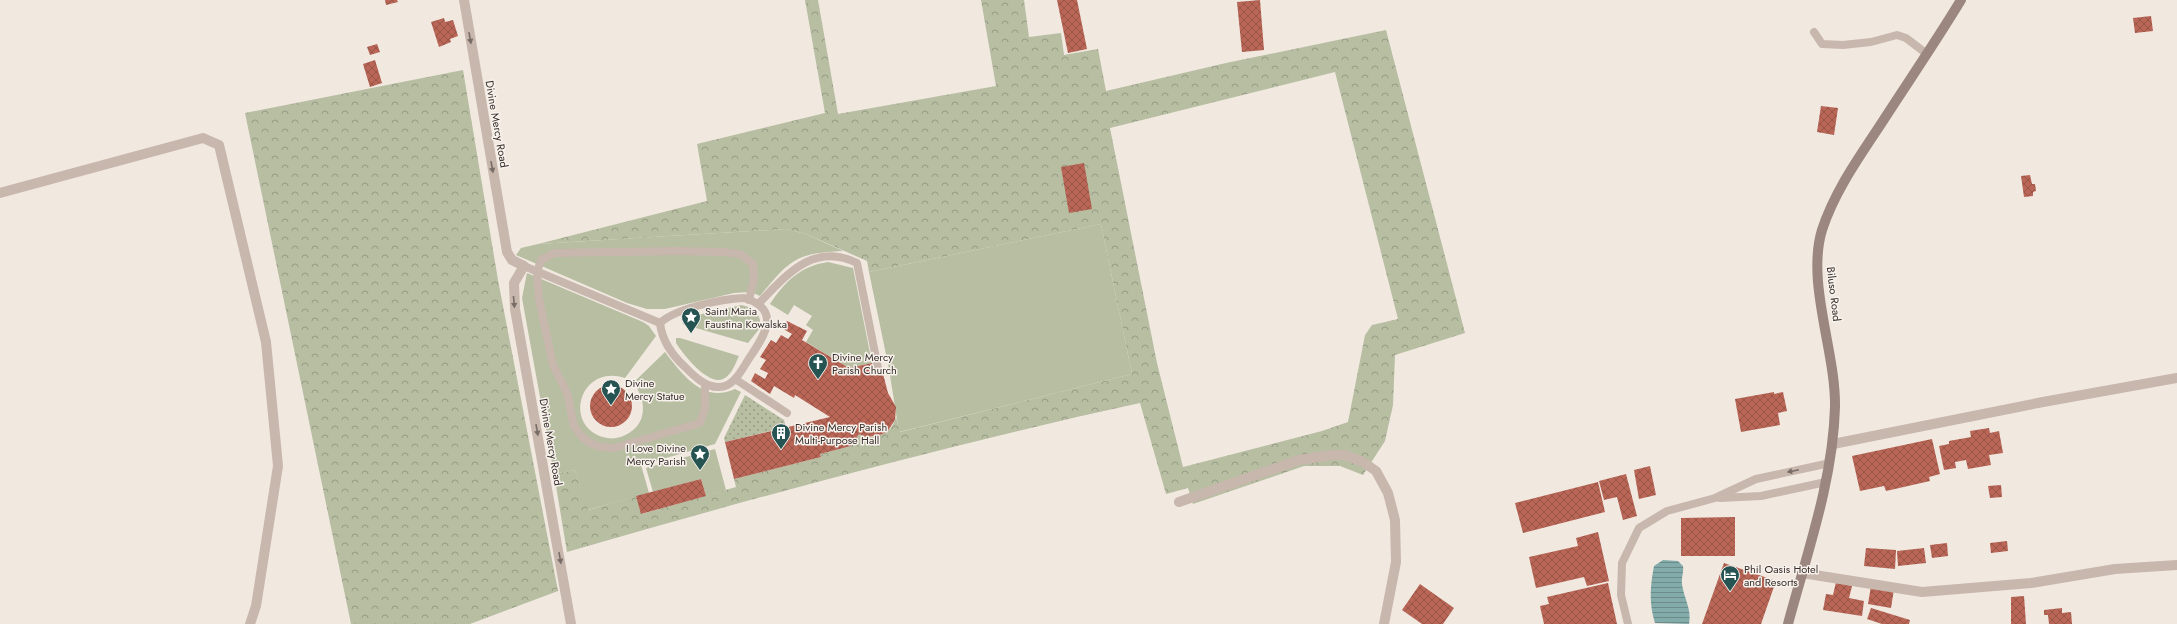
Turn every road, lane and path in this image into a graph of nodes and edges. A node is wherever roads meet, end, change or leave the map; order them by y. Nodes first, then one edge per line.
1 (464, 0) edge
2 (1961, 0) edge
3 (1814, 32) dead end
4 (1927, 54) junction
5 (0, 192) edge
6 (524, 266) junction
7 (537, 272) junction
8 (749, 300) junction
9 (758, 304) junction
10 (660, 323) junction
11 (878, 368) dead end
12 (2177, 378) edge
13 (735, 380) junction
14 (705, 384) junction
15 (787, 412) dead end
16 (1833, 444) junction
17 (1830, 463) junction
18 (1826, 482) junction
19 (1715, 498) junction
20 (1179, 502) dead end
21 (2177, 565) edge
22 (1802, 573) junction
23 (250, 624) edge
24 (571, 624) edge
25 (1384, 624) edge
26 (1628, 624) edge
27 (1788, 624) edge

1 -> 6 street, Divine Mercy Road
2 - 4 street, Biluso Road
3 - 4 lane
4 - 16 street, Biluso Road
5 - 23 street
6 - 7 lane, Divine Mercy Road
6 -> 24 street, Divine Mercy Road
7 - 8 lane
7 - 10 lane, Divine Mercy Road
7 - 14 lane
8 - 9 lane
8 - 10 lane
9 - 11 lane
9 - 13 lane
10 - 14 lane
12 - 16 street
13 - 14 lane
13 - 15 lane
16 - 17 street, Biluso Road
17 - 18 street, Biluso Road
17 -> 19 lane
18 - 19 lane
18 - 22 street, Biluso Road
19 - 26 lane
20 - 25 street
21 - 22 street
22 - 27 street, Biluso Road

